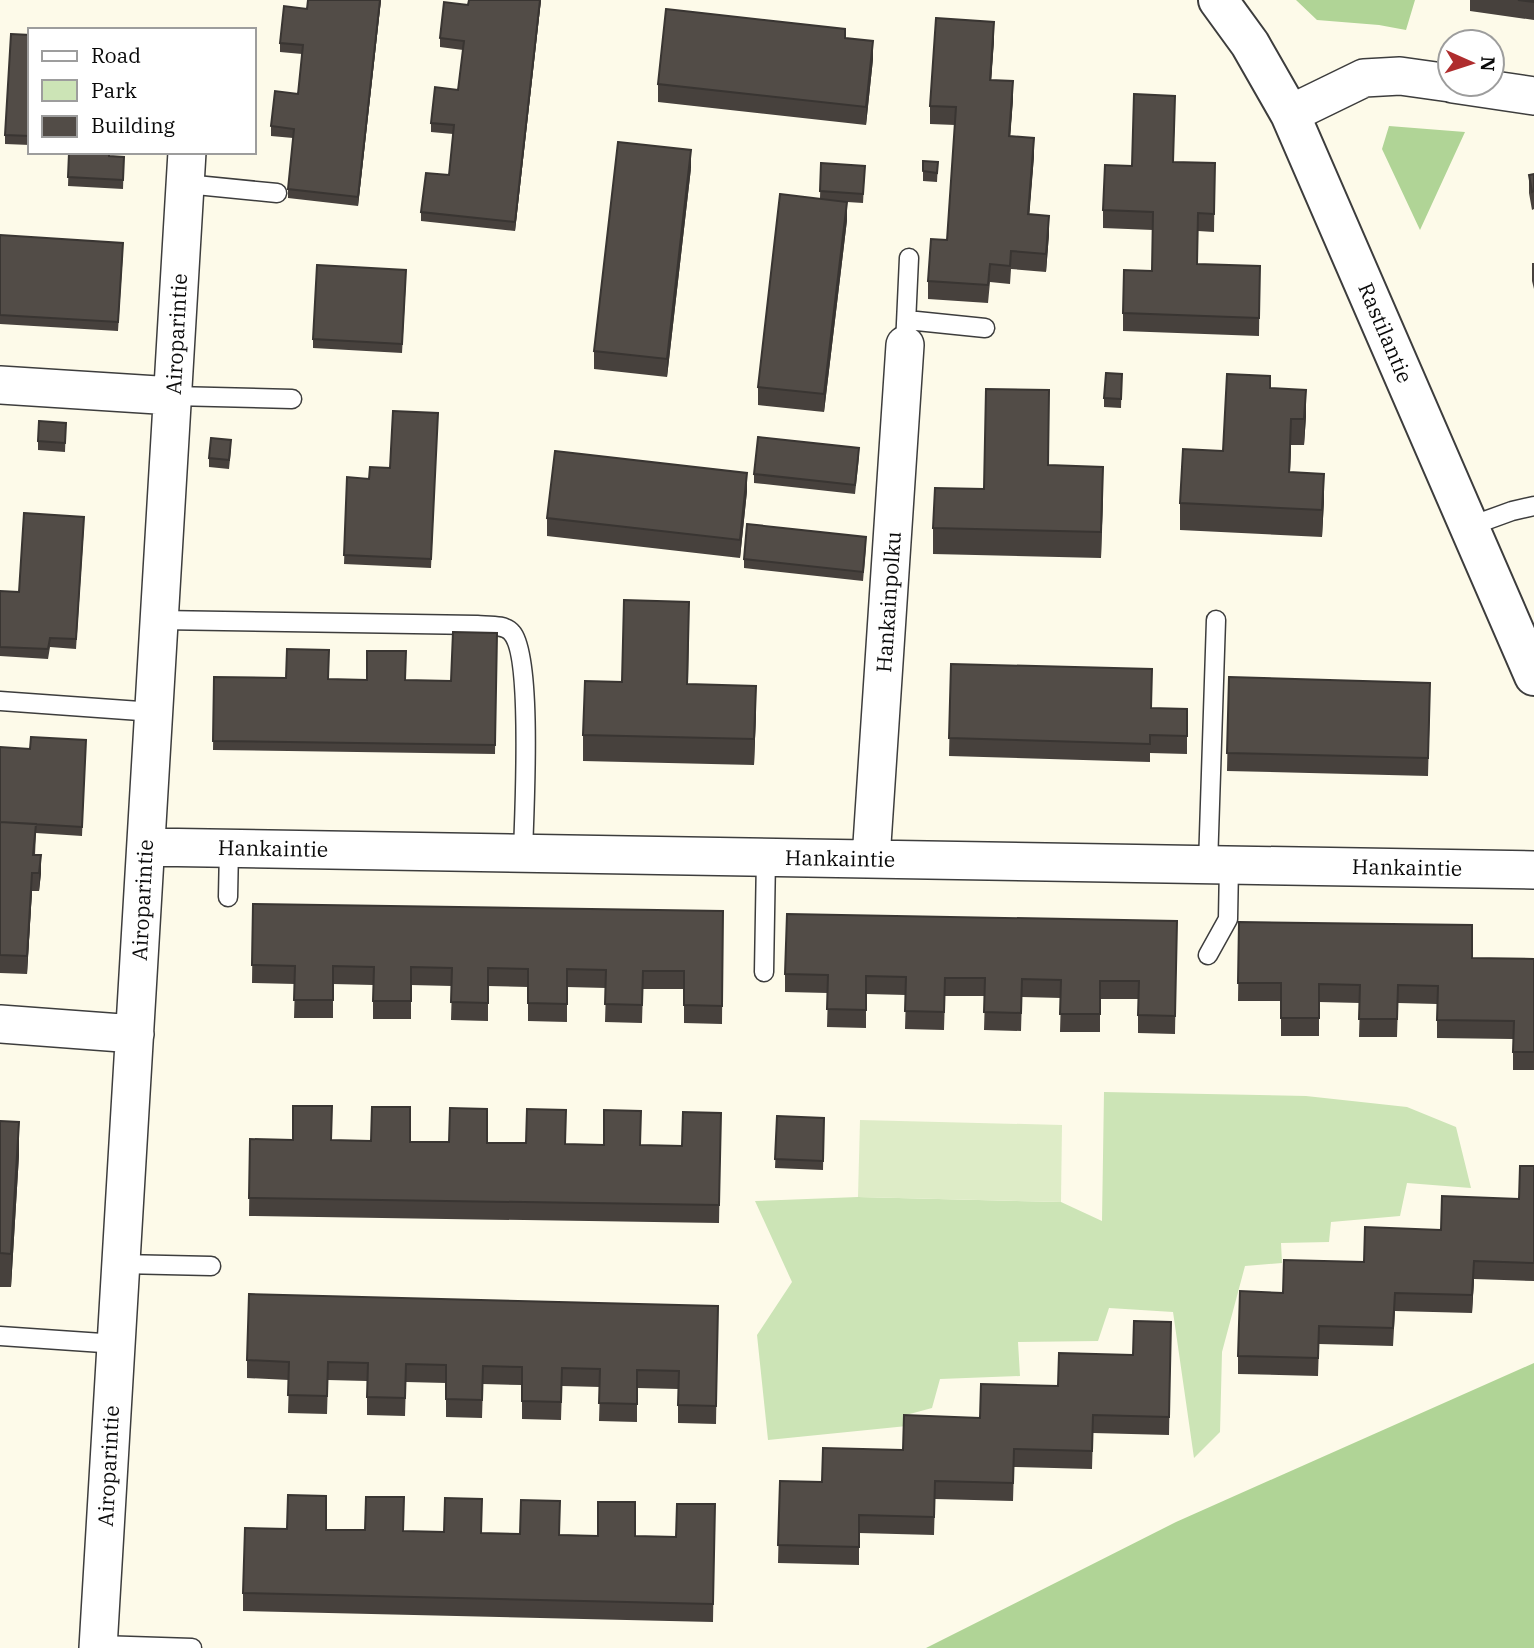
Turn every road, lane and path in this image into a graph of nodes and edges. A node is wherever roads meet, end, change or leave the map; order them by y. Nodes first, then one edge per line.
1 (1217, 0) edge
2 (1436, 82) edge
3 (1506, 92) edge
4 (1534, 96) edge
5 (1290, 114) junction
6 (186, 168) edge
7 (277, 193) dead end
8 (909, 258) dead end
9 (985, 327) dead end
10 (906, 332) junction
11 (0, 385) edge
12 (173, 396) junction
13 (292, 399) dead end
14 (1534, 506) edge
15 (1468, 527) junction
16 (159, 620) junction
17 (1216, 620) dead end
18 (1534, 676) edge
19 (0, 701) edge
20 (154, 712) junction
21 (146, 847) junction
22 (229, 848) junction
23 (523, 853) junction
24 (766, 858) junction
25 (871, 859) junction
26 (1218, 865) junction
27 (1534, 870) edge
28 (228, 897) dead end
29 (1209, 955) dead end
30 (764, 972) dead end
31 (0, 1024) edge
32 (135, 1034) junction
33 (121, 1264) junction
34 (211, 1266) dead end
35 (0, 1336) edge
36 (117, 1344) junction
37 (98, 1646) edge
38 (192, 1648) edge

1 - 5 street, Rastilantie
2 - 5 street
3 - 4 street
5 - 15 street, Rastilantie
6 - 7 lane
6 - 12 street, Airoparintie
8 - 10 lane
9 - 10 lane
10 - 25 street, Hankainpolku
11 - 12 street
12 - 13 lane
12 - 16 street, Airoparintie
14 - 15 lane
15 - 18 street, Rastilantie
16 - 20 street, Airoparintie
16 - 23 lane
17 - 26 lane
19 - 20 lane
20 - 21 street, Airoparintie
21 - 22 street, Hankaintie
21 - 32 street, Airoparintie
22 - 23 street, Hankaintie
22 - 28 lane
23 - 24 street, Hankaintie
24 - 25 street, Hankaintie
24 - 30 lane
25 - 26 street, Hankaintie
26 - 27 street, Hankaintie
26 - 29 lane
31 - 32 street
32 - 33 street, Airoparintie
33 - 34 lane
33 - 36 street, Airoparintie
35 - 36 lane
36 - 37 street, Airoparintie
37 - 38 lane

